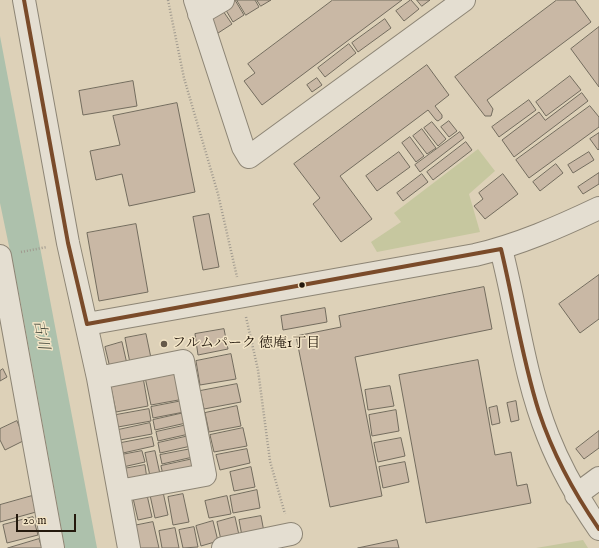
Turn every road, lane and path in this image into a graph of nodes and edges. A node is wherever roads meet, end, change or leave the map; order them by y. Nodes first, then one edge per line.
1 (25, 0) edge
2 (168, 0) edge
3 (223, 0) edge
4 (464, 0) edge
5 (197, 7) edge
6 (599, 208) edge
7 (68, 243) junction
8 (500, 249) junction
9 (0, 257) edge
10 (242, 297) junction
11 (87, 324) junction
12 (98, 378) junction
13 (599, 478) edge
14 (120, 491) junction
15 (576, 495) junction
16 (599, 530) edge
17 (291, 534) joint
18 (235, 547) edge
19 (54, 548) edge
20 (129, 548) edge

1 - 7 street
2 - 10 path
3 - 5 street
4 - 5 street
6 - 8 street
7 - 9 path
7 - 11 street
8 - 10 street
8 - 15 street
9 - 19 street
10 - 11 street
10 - 17 path
11 - 12 street
12 - 14 street
12 - 14 street
13 - 15 street
14 - 20 street
15 - 16 street
17 - 18 street

